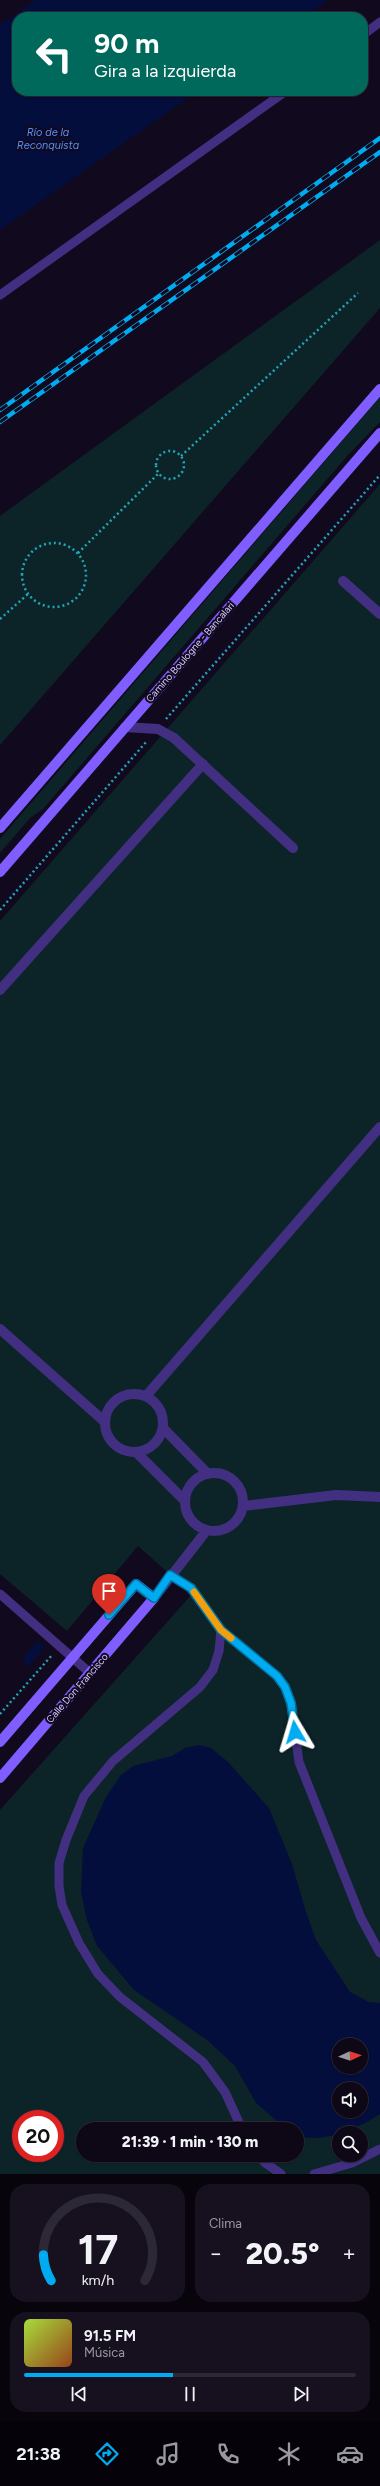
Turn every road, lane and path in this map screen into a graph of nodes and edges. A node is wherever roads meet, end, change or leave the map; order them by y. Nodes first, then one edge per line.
1 (380, 22) edge
2 (368, 31) edge
3 (279, 96) edge
4 (358, 293) dead end
5 (0, 295) edge
6 (380, 389) edge
7 (380, 433) edge
8 (181, 456) junction
9 (159, 473) junction
10 (380, 475) edge
11 (78, 553) junction
12 (343, 581) dead end
13 (28, 594) junction
14 (380, 614) edge
15 (0, 619) edge
16 (125, 727) junction
17 (158, 729) junction
18 (203, 764) junction
19 (0, 828) edge
20 (293, 848) dead end
21 (0, 872) edge
22 (0, 910) edge
23 (0, 990) edge
24 (380, 1127) edge
25 (0, 1329) edge
26 (146, 1396) junction
27 (105, 1422) junction
28 (163, 1428) junction
29 (136, 1452) junction
30 (208, 1474) junction
31 (380, 1497) edge
32 (185, 1501) junction
33 (243, 1506) junction
34 (206, 1530) junction
35 (170, 1575) junction
36 (0, 1594) edge
37 (154, 1598) junction
38 (221, 1630) junction
39 (59, 1646) junction
40 (72, 1658) junction
41 (90, 1673) junction
42 (0, 1714) edge
43 (0, 1742) edge
44 (0, 1778) edge
45 (380, 1953) edge
46 (239, 2122) edge
47 (380, 2149) edge
48 (264, 2162) edge
49 (281, 2174) edge
50 (314, 2174) edge

1 - 2 lane
3 - 5 lane
4 - 8 path
6 - 19 main road
7 - 16 main road, Camino Boulogne - Bancalari
8 - 9 path
8 - 9 path
9 - 11 path
10 - 17 path
11 - 13 path
11 - 13 path
12 - 14 street
13 - 15 path
16 - 17 street
16 - 21 main road, Camino Boulogne - Bancalari
17 - 18 street
17 - 22 path
18 - 20 street
18 - 23 street
24 - 26 street
25 - 27 street
26 - 27 street
26 - 28 street
27 - 29 street
28 - 29 street
28 - 30 street
29 - 32 street
30 - 32 street
30 - 33 street
31 - 33 street
32 - 34 street
33 - 34 street
34 - 35 street
35 - 37 street
35 - 38 lane
36 - 39 lane
37 - 40 main road
37 - 41 main road, Calle Don Francisco
38 - 45 lane
38 - 46 lane
39 - 40 lane
39 - 42 path
40 - 41 lane
40 - 43 main road
41 - 44 main road, Calle Don Francisco
47 - 50 lane
48 - 49 lane

